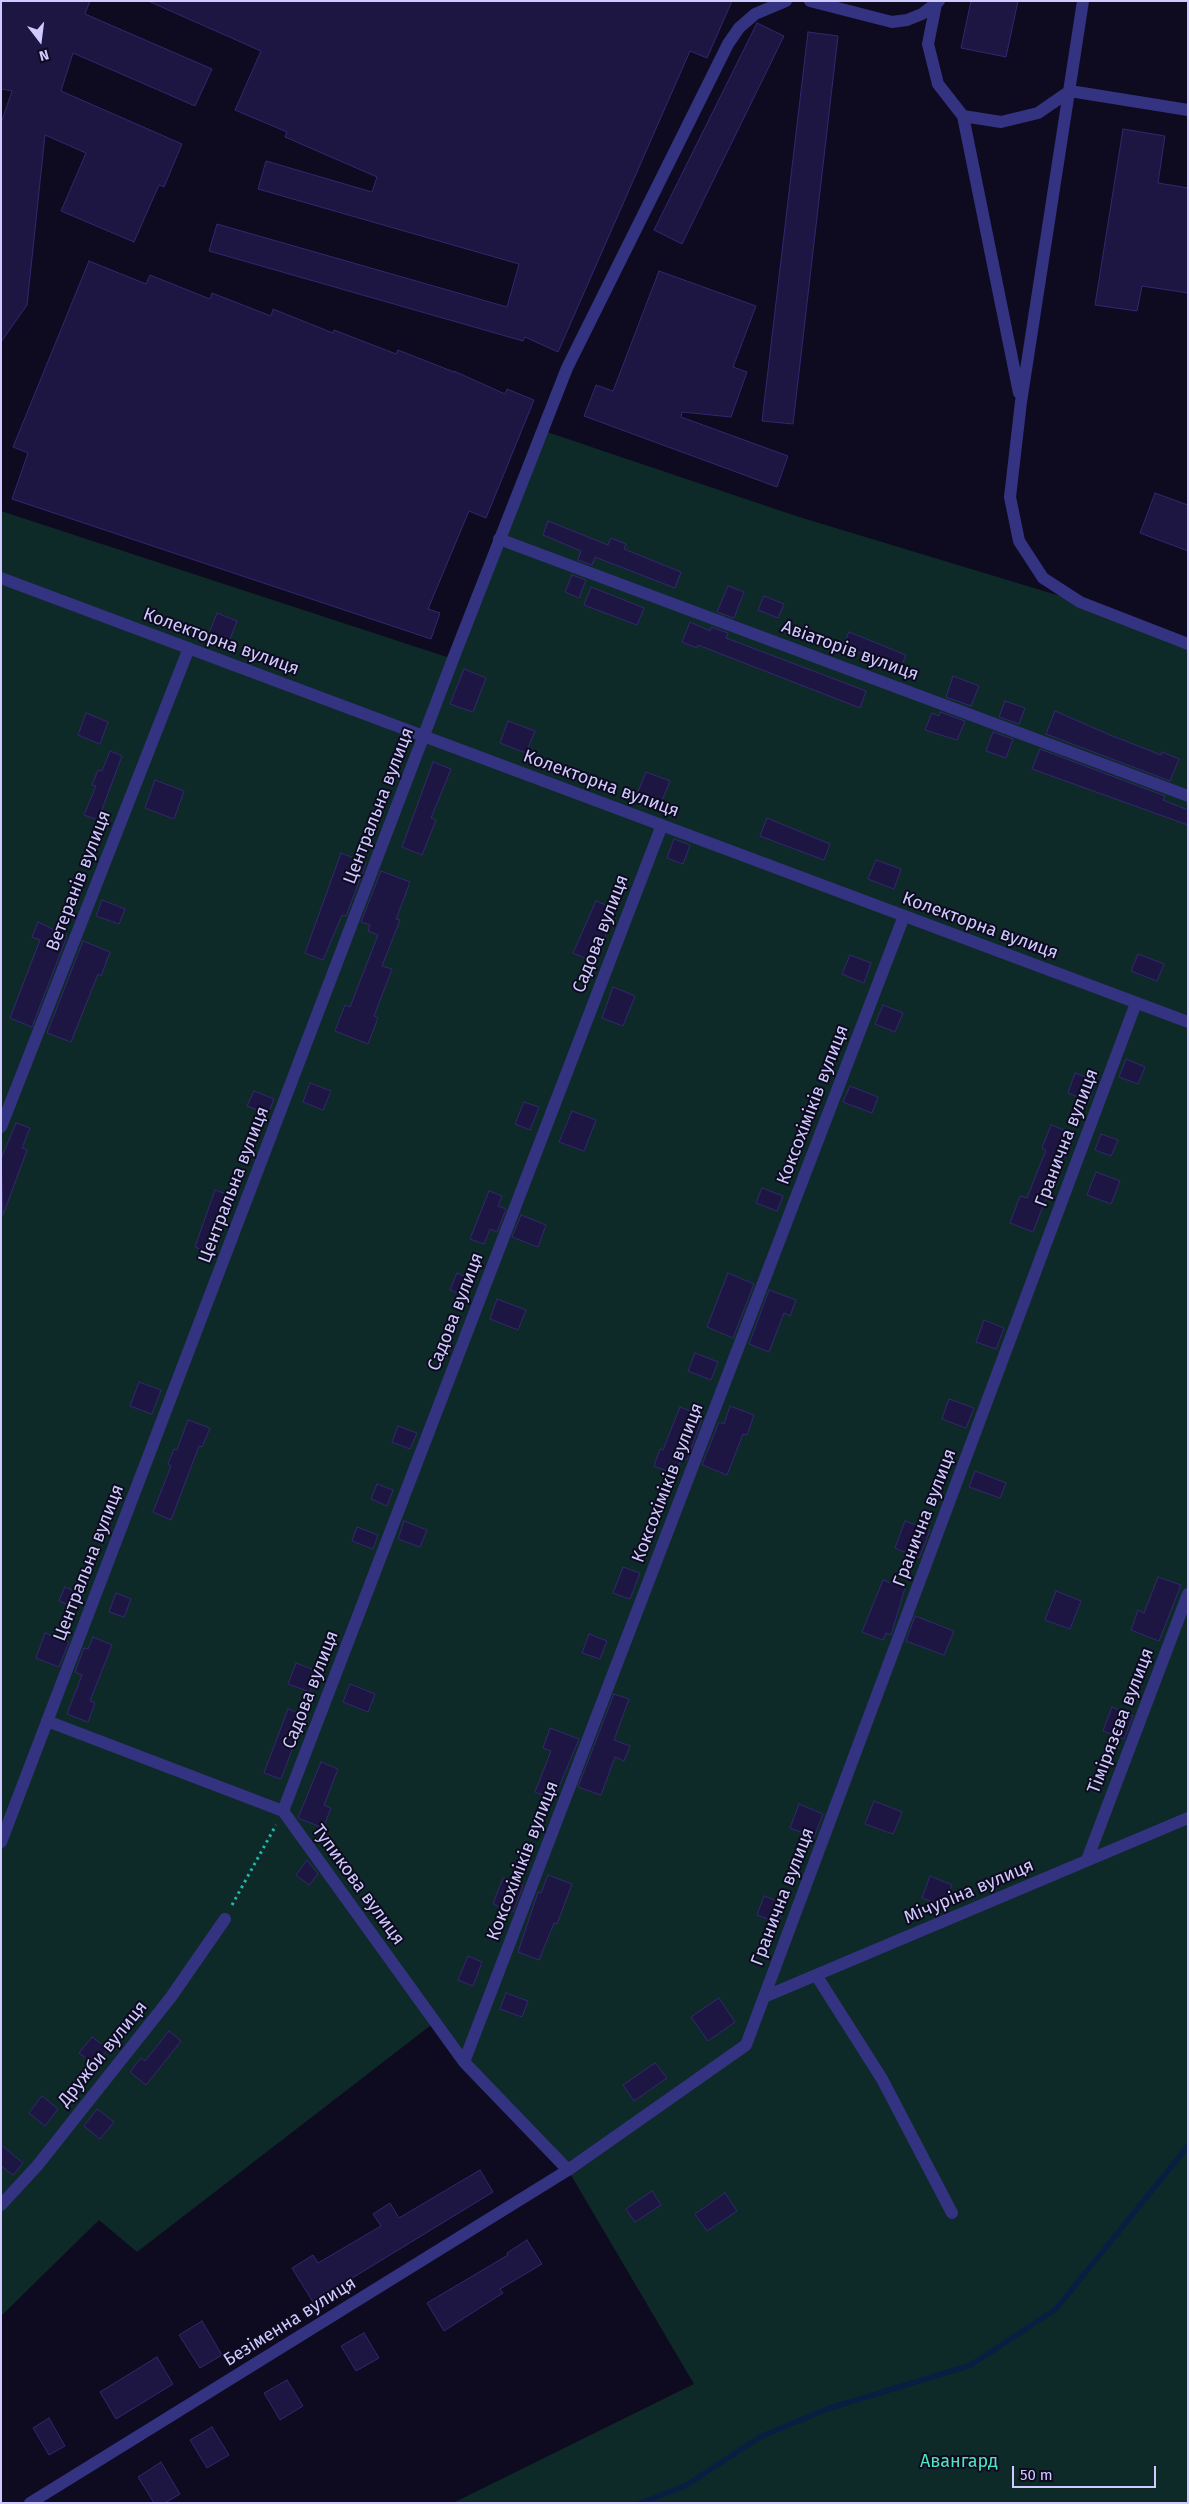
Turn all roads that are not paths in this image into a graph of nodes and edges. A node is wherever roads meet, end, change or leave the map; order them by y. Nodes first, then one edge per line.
1 (786, 1) edge
2 (810, 1) edge
3 (1084, 1) edge
4 (937, 3) edge
5 (1070, 91) junction
6 (1188, 110) edge
7 (963, 116) junction
8 (1021, 402) junction
9 (499, 539) junction
10 (1, 578) edge
11 (1188, 644) edge
12 (189, 648) junction
13 (425, 737) junction
14 (1188, 796) edge
15 (662, 825) junction
16 (904, 916) junction
17 (1136, 1003) junction
18 (1188, 1022) edge
19 (1, 1127) edge
20 (1188, 1594) edge
21 (47, 1722) junction
22 (283, 1811) junction
23 (1188, 1818) edge
24 (1, 1842) edge
25 (1087, 1860) junction
26 (225, 1919) road end
27 (816, 1975) junction
28 (764, 1997) junction
29 (746, 2045) joint
30 (464, 2062) junction
31 (568, 2170) junction
32 (1, 2205) edge
33 (952, 2213) dead end
34 (30, 2503) edge

1 - 9 street, Центральна вулиця
2 - 4 street
3 - 5 street
4 - 7 street
5 - 6 street
5 - 7 street
5 - 8 street
7 - 8 street
8 - 11 street
9 - 13 street, Центральна вулиця
9 - 14 street, Авіаторів вулиця
10 - 12 street, Колекторна вулиця
12 - 13 street, Колекторна вулиця
12 - 19 street, Ветеранів вулиця
13 - 15 street, Колекторна вулиця
13 - 21 street, Центральна вулиця
15 - 16 street, Колекторна вулиця
15 - 22 street, Садова вулиця
16 - 17 street, Колекторна вулиця
16 - 30 street, Коксохіміків вулиця
17 - 18 street, Колекторна вулиця
17 - 28 street, Гранична вулиця
20 - 25 street, Тімірязєва вулиця
21 - 22 street
21 - 24 street, Центральна вулиця
22 - 30 street, Тупикова вулиця
23 - 25 street, Мічуріна вулиця
25 - 27 street, Мічуріна вулиця
26 - 32 street, Дружби вулиця
27 - 28 street, Мічуріна вулиця
27 - 33 street
28 - 29 street, Гранична вулиця
29 - 31 street, Безіменна вулиця
30 - 31 street, Тупикова вулиця
31 - 34 street, Безіменна вулиця

